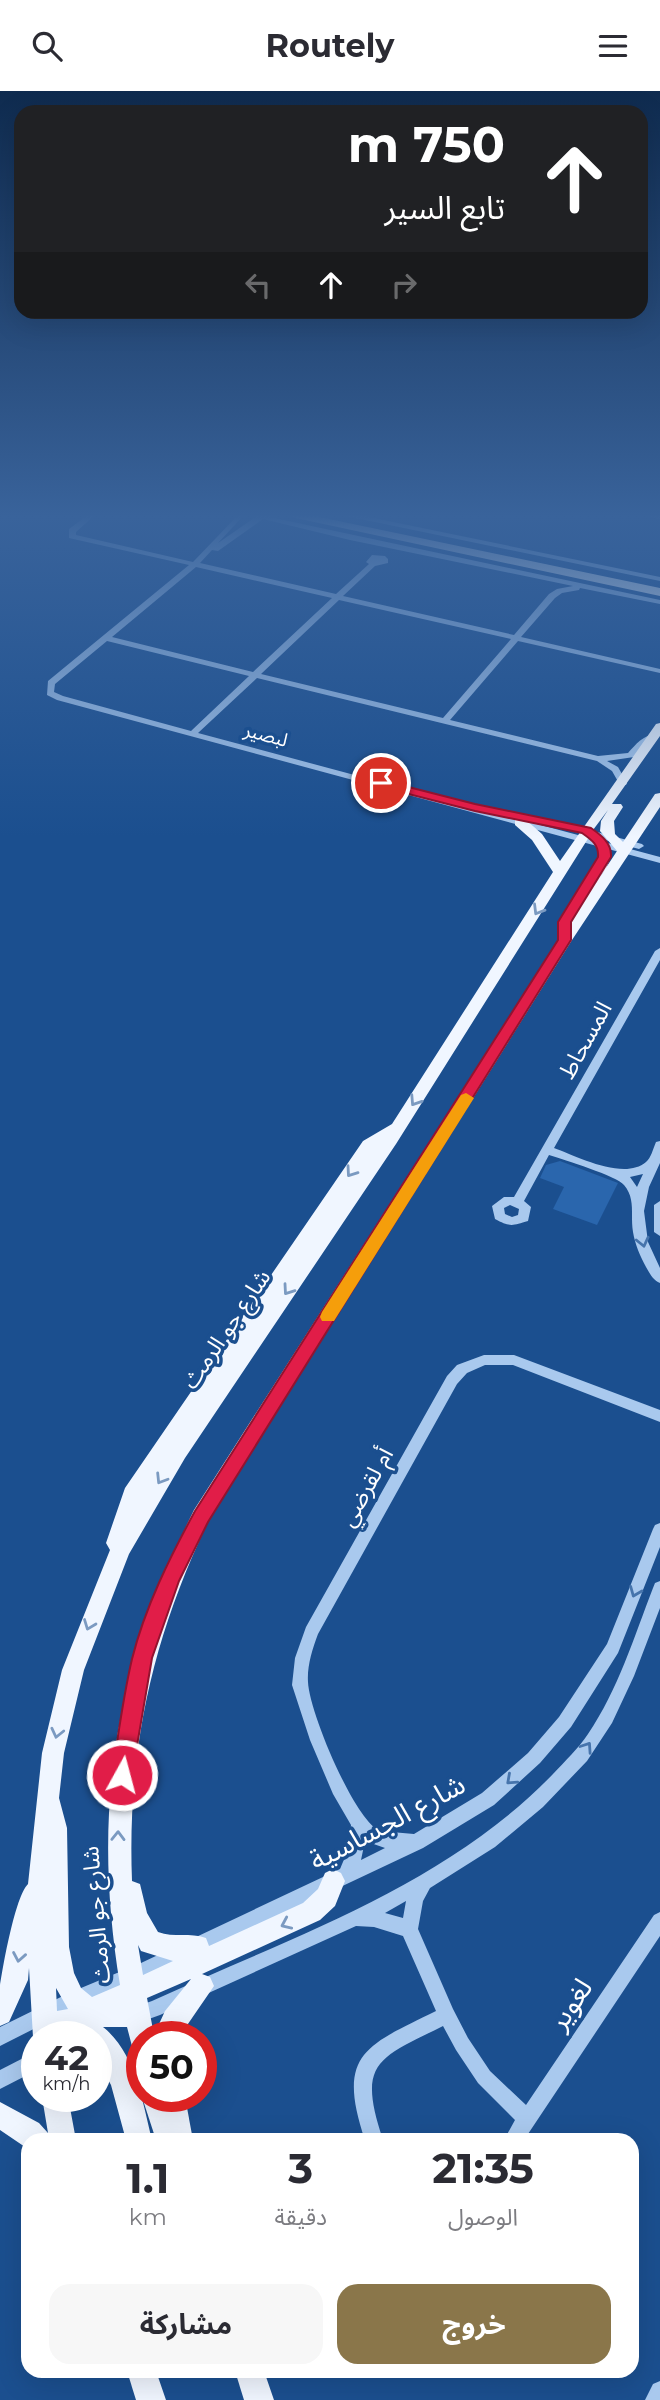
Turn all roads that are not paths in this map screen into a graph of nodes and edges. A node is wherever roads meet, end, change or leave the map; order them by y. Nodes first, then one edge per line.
1 (126, 622) edge
2 (312, 622) edge
3 (443, 622) edge
4 (529, 622) edge
5 (106, 638) junction
6 (515, 638) junction
7 (660, 671) edge
8 (255, 675) junction
9 (50, 692) joint
10 (443, 722) junction
11 (657, 732) edge
12 (193, 733) junction
13 (597, 759) junction
14 (622, 783) junction
15 (659, 800) edge
16 (475, 808) junction
17 (520, 822) junction
18 (584, 835) junction
19 (605, 841) junction
20 (627, 847) junction
21 (660, 852) edge
22 (660, 860) edge
23 (559, 872) junction
24 (565, 940) junction
25 (660, 951) edge
26 (660, 1145) edge
27 (547, 1150) junction
28 (655, 1162) junction
29 (615, 1172) junction
30 (639, 1201) junction
31 (517, 1202) dead end
32 (660, 1205) edge
33 (660, 1232) edge
34 (660, 1278) edge
35 (660, 1416) edge
36 (660, 1529) edge
37 (660, 1588) edge
38 (46, 1797) junction
39 (359, 1826) junction
40 (416, 1842) junction
41 (40, 1867) junction
42 (119, 1867) junction
43 (340, 1877) junction
44 (423, 1884) junction
45 (348, 1920) junction
46 (660, 1921) edge
47 (410, 1929) junction
48 (197, 1947) junction
49 (201, 1986) junction
50 (134, 1995) junction
51 (0, 2013) edge
52 (447, 2015) junction
53 (45, 2021) edge
54 (76, 2021) edge
55 (81, 2021) edge
56 (81, 2021) edge
57 (139, 2021) edge
58 (173, 2021) edge
59 (21, 2031) edge
60 (0, 2036) edge
61 (112, 2053) edge
62 (21, 2069) edge
63 (0, 2080) edge
64 (58, 2112) edge
65 (160, 2112) edge
66 (175, 2112) edge
67 (0, 2115) edge
68 (526, 2118) junction
69 (31, 2133) edge
70 (62, 2133) edge
71 (137, 2133) edge
72 (167, 2133) edge
73 (179, 2133) edge
74 (371, 2133) edge
75 (517, 2133) edge
76 (143, 2378) edge
77 (251, 2378) edge
78 (660, 2391) edge
79 (151, 2400) edge
80 (259, 2400) edge
81 (655, 2400) edge

1 - 5 street
2 - 8 street
3 - 6 street
4 - 6 street
5 - 8 street
5 - 9 street
6 - 7 street
6 - 10 street
8 - 10 street
8 - 12 street
9 - 12 street, لبصير
10 - 13 street
11 - 13 street
11 - 14 main road
11 - 19 main road
12 - 16 street, لبصير
13 - 14 street
14 - 18 main road
15 - 20 main road, شارع جو الرمث
16 - 17 street, لبصير
16 - 18 street, لبصير
17 - 18 street, لبصير
17 - 23 main road
18 - 19 main road
18 - 23 main road
19 - 20 main road
19 - 24 main road
20 - 21 street
20 - 22 street
20 - 24 main road, شارع جو الرمث
23 -> 38 main road
42 -> 24 main road, شارع جو الرمث
25 - 27 street, المسحاط
26 - 28 street
27 - 29 street
27 - 31 street, المسحاط
28 - 29 street
28 - 30 street
29 - 30 street
30 -> 34 street
32 - 33 street
35 - 39 street, أم لقرضي
36 -> 40 street, شارع الجساسية
44 -> 37 street
38 - 41 main road
38 - 54 main road
39 - 40 street
39 - 43 street
40 - 43 street, شارع الجساسية
41 -> 51 main road
41 - 53 main road
42 - 48 main road
42 - 50 main road, شارع جو الرمث
43 - 48 street, شارع الجساسية
43 -> 50 main road
44 - 45 street
44 - 47 street
45 - 47 street
45 - 49 street
46 - 68 street, لغوير
47 - 52 street
48 - 50 street, شارع الجساسية
49 - 50 street
49 - 58 main road
50 - 55 main road
50 - 56 street
50 - 57 main road, شارع جو الرمث
52 - 68 street
52 - 74 street
59 - 60 street
61 - 71 main road
62 - 63 street
64 - 70 main road
65 - 72 main road
66 - 73 main road
67 - 69 main road
68 - 75 street, لغوير
76 - 79 main road
77 - 80 main road
78 - 81 street

